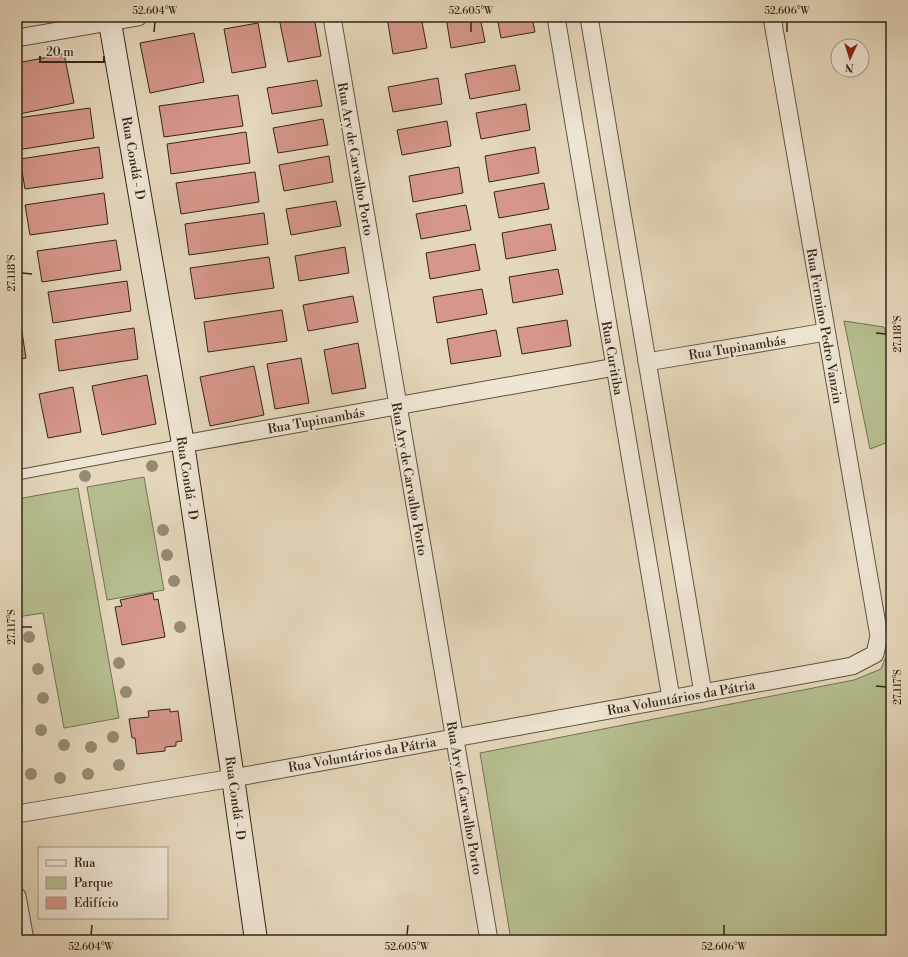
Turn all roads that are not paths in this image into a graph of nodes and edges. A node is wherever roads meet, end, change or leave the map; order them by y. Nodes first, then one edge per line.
1 (138, 17) edge
2 (332, 17) edge
3 (556, 17) edge
4 (589, 17) edge
5 (772, 17) edge
6 (110, 19) edge
7 (17, 38) edge
8 (826, 332) junction
9 (647, 362) junction
10 (615, 367) junction
11 (398, 406) junction
12 (183, 444) junction
13 (17, 475) edge
14 (879, 636) joint
15 (703, 692) junction
16 (670, 698) junction
17 (455, 738) junction
18 (233, 778) junction
19 (17, 814) edge
20 (17, 896) edge
21 (25, 940) edge
22 (256, 940) edge
23 (489, 940) edge

1 - 6 street
2 - 11 street, Rua Ary de Carvalho Porto
3 - 10 street, Rua Curitiba
4 - 9 street
5 - 8 street, Rua Fermino Pedro Vanzin
6 - 7 street
6 - 12 street, Rua Condá - D
8 - 9 street, Rua Tupinambás
8 - 14 street, Rua Fermino Pedro Vanzin
9 - 15 street
10 - 11 street, Rua Tupinambás
10 - 16 street, Rua Curitiba
11 - 12 street, Rua Tupinambás
11 - 17 street, Rua Ary de Carvalho Porto
12 - 13 lane, Rua Tupinambás
12 - 18 street, Rua Condá - D
14 - 15 street, Rua Voluntários da Pátria
15 - 16 street, Rua Voluntários da Pátria
16 - 17 street, Rua Voluntários da Pátria
17 - 18 street, Rua Voluntários da Pátria
17 - 23 street, Rua Ary de Carvalho Porto
18 - 19 street, Rua Voluntários da Pátria
18 - 22 street, Rua Condá - D
20 - 21 street

